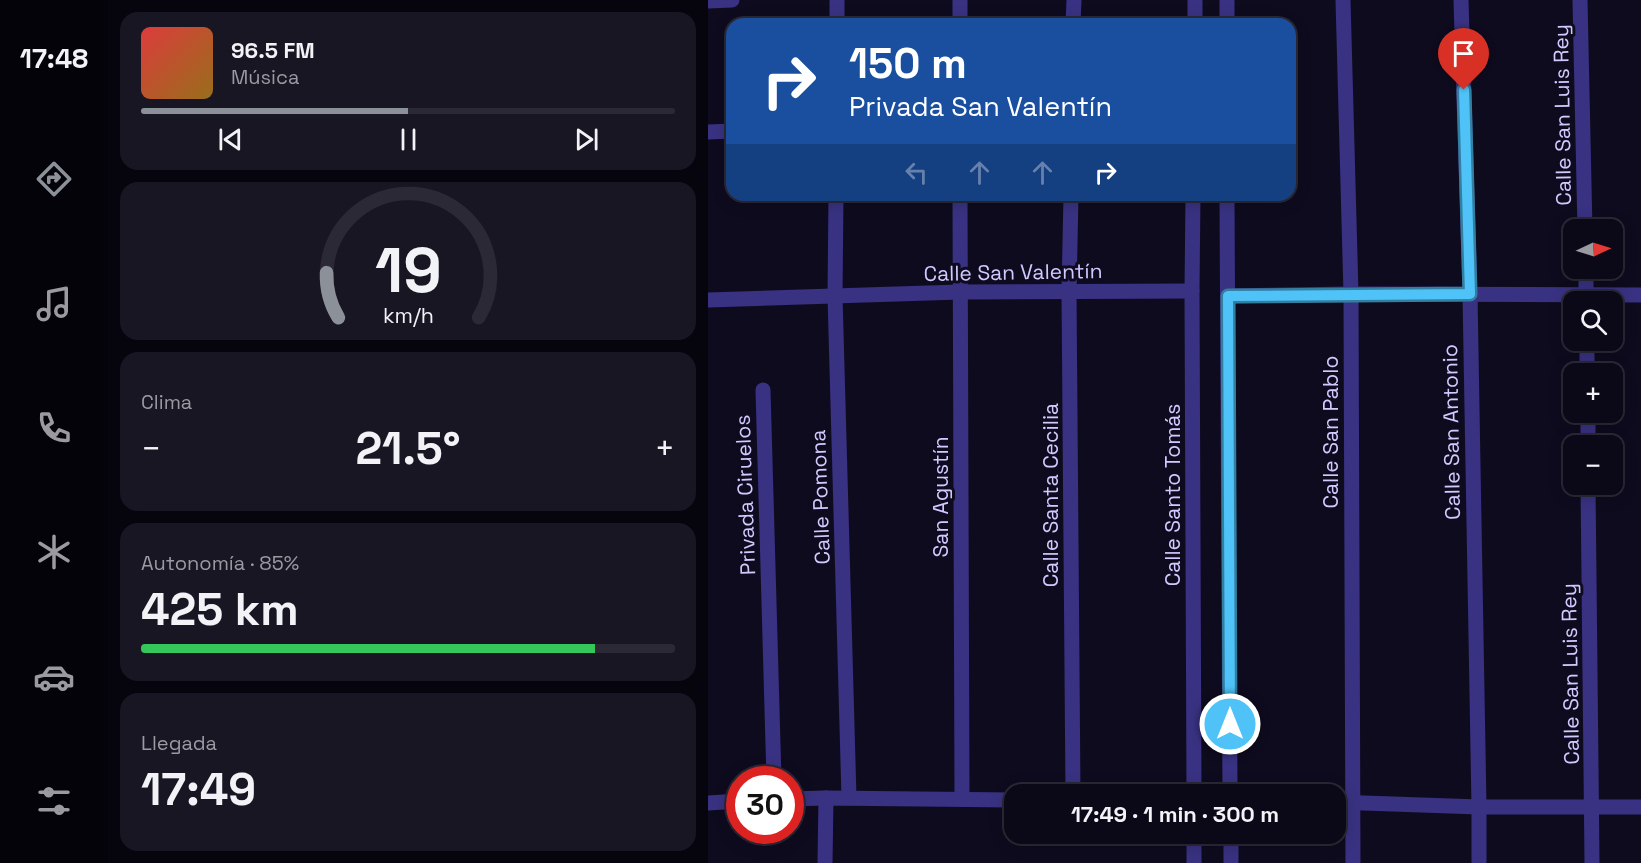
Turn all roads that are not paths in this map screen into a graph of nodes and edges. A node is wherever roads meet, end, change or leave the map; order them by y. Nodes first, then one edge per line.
1 (732, 0) edge
2 (837, 0) edge
3 (960, 0) edge
4 (1074, 0) edge
5 (1195, 0) edge
6 (1227, 0) edge
7 (1343, 0) edge
8 (1461, 0) edge
9 (1580, 0) edge
10 (708, 1) edge
11 (837, 18) edge
12 (960, 18) edge
13 (1073, 18) edge
14 (1195, 18) edge
15 (1227, 18) edge
16 (726, 131) edge
17 (708, 132) edge
18 (836, 201) edge
19 (960, 201) edge
20 (1071, 201) edge
21 (1193, 201) edge
22 (1227, 201) edge
23 (1585, 219) edge
24 (1192, 291) junction
25 (960, 292) junction
26 (1070, 292) junction
27 (1351, 294) junction
28 (1470, 294) junction
29 (1641, 295) edge
30 (835, 296) junction
31 (1228, 296) junction
32 (1623, 296) edge
33 (1563, 297) edge
34 (708, 300) edge
35 (763, 390) dead end
36 (1588, 495) edge
37 (774, 766) edge
38 (1073, 784) edge
39 (1194, 784) edge
40 (1230, 784) edge
41 (826, 798) junction
42 (849, 798) junction
43 (804, 799) edge
44 (962, 799) junction
45 (1004, 800) edge
46 (726, 801) edge
47 (708, 802) edge
48 (1346, 803) edge
49 (1353, 803) junction
50 (1592, 806) junction
51 (1479, 807) junction
52 (1641, 807) edge
53 (1194, 844) edge
54 (1231, 844) edge
55 (825, 863) edge
56 (1194, 863) edge
57 (1231, 863) edge
58 (1353, 863) edge
59 (1479, 863) edge
60 (1592, 863) edge

1 - 10 street
2 - 11 street
3 - 12 street
4 - 13 street
5 - 14 street
6 - 15 street
7 - 27 street, Calle San Pablo
8 - 28 street, Calle San Antonio
9 - 23 street, Calle San Luis Rey
16 - 17 street
18 - 30 street, Calle Pomona
19 - 25 street, San Agustín
20 - 26 street, Calle Santa Cecilia
21 - 24 street, Calle Santo Tomás
22 - 31 street
24 - 26 street, Calle San Valentín
24 - 39 street, Calle Santo Tomás
25 - 26 street, Calle San Valentín
25 - 30 street, Calle San Valentín
25 - 44 street, San Agustín
26 - 38 street, Calle Santa Cecilia
27 - 28 street
27 - 31 street
27 - 49 street, Calle San Pablo
28 - 33 street
28 - 51 street, Calle San Antonio
29 - 32 street
30 - 34 street, Calle San Valentín
30 - 42 street, Calle Pomona
31 - 40 street
35 - 37 street, Privada Ciruelos
36 - 50 street, Calle San Luis Rey
41 - 42 street
41 - 43 street
41 - 55 street
42 - 44 street
44 - 45 street
46 - 47 street
48 - 49 street
49 - 51 street
49 - 58 street, Calle San Pablo
50 - 51 street
50 - 52 street
50 - 60 street, Calle San Luis Rey
51 - 59 street, Calle San Antonio
53 - 56 street
54 - 57 street

